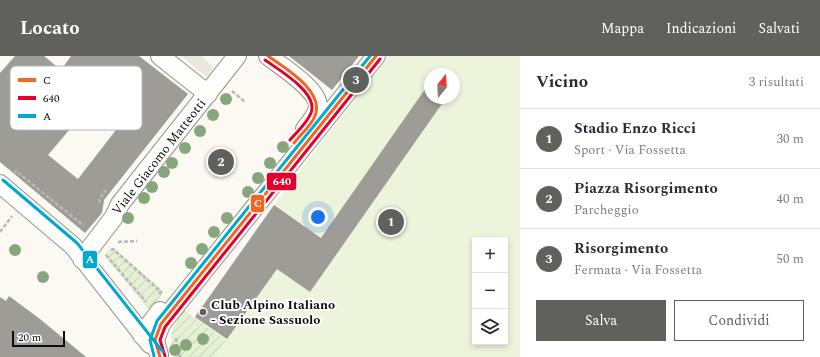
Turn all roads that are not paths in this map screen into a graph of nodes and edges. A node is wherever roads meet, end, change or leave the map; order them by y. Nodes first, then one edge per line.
1 (160, 56) edge
2 (237, 56) edge
3 (268, 56) edge
4 (376, 56) edge
5 (208, 94) junction
6 (6, 180) edge
7 (82, 258) junction
8 (142, 335) junction
9 (160, 356) edge

1 - 5 street
2 - 5 street, Viale Giacomo Matteotti
3 - 8 street
4 - 9 street
5 - 7 street, Viale Giacomo Matteotti
6 - 7 street
7 - 8 street
8 - 9 street

